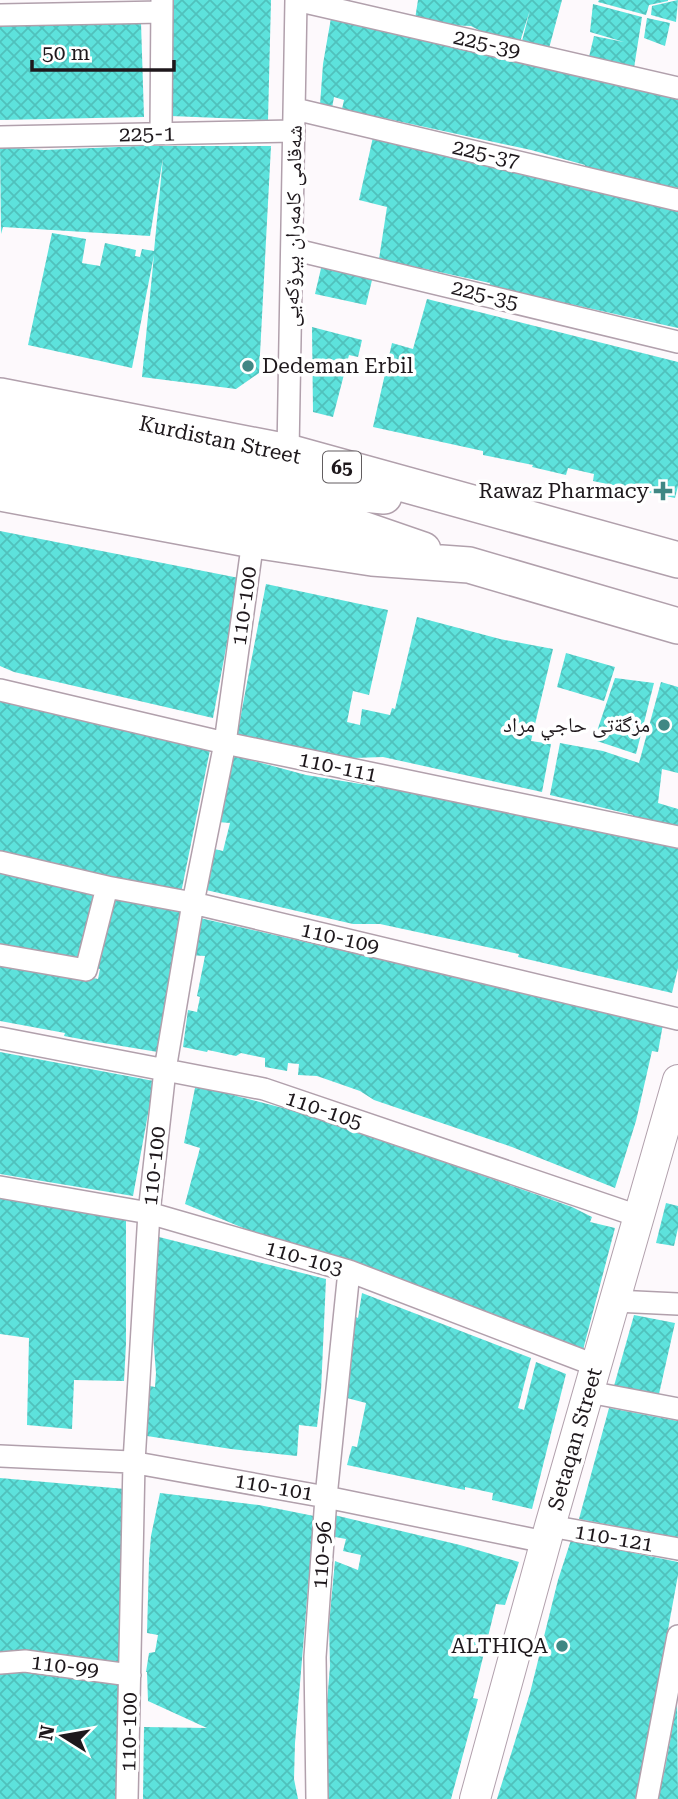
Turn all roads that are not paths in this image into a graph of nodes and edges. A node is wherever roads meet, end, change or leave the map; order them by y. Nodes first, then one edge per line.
1 (296, 0) edge
2 (162, 6) edge
3 (32, 7) edge
4 (0, 15) edge
5 (678, 88) edge
6 (295, 109) junction
7 (294, 131) junction
8 (161, 133) junction
9 (0, 137) edge
10 (678, 200) edge
11 (292, 249) junction
12 (678, 342) edge
13 (0, 396) edge
14 (0, 430) edge
15 (288, 452) junction
16 (0, 458) edge
17 (0, 493) edge
18 (478, 505) junction
19 (253, 540) junction
20 (678, 560) edge
21 (469, 565) junction
22 (678, 626) edge
23 (0, 690) edge
24 (225, 743) junction
25 (678, 837) edge
26 (0, 862) edge
27 (107, 887) junction
28 (193, 903) junction
29 (0, 955) edge
30 (678, 1018) edge
31 (0, 1038) edge
32 (165, 1070) junction
33 (678, 1080) edge
34 (670, 1133) edge
35 (0, 1187) edge
36 (149, 1213) junction
37 (638, 1216) junction
38 (349, 1271) junction
39 (615, 1301) junction
40 (678, 1304) edge
41 (593, 1379) junction
42 (678, 1409) edge
43 (0, 1455) edge
44 (134, 1462) junction
45 (326, 1497) junction
46 (547, 1534) junction
47 (678, 1549) edge
48 (678, 1636) edge
49 (0, 1663) edge
50 (130, 1675) junction
51 (127, 1799) edge
52 (317, 1799) edge
53 (475, 1799) edge
54 (647, 1799) edge

1 - 5 street, 225-39
1 - 6 street, شه‌قامی كامەران بیرۆكەیی
2 - 3 street
2 - 8 street
3 - 4 street
6 - 7 street, شه‌قامی كامەران بیرۆكەیی
6 - 10 street, 225-37
7 - 8 street, 225-1
7 - 11 street, شه‌قامی كامەران بیرۆكەیی
8 - 9 street, 225-1
11 - 12 street, 225-35
11 - 15 street, شه‌قامی كامەران بیرۆكەیی
13 - 15 highway, Kurdistan Street / 65
14 - 18 highway, Kurdistan Street / 65
15 - 18 highway, Kurdistan Street / 65
16 - 21 highway
17 - 19 highway
18 - 20 highway, Kurdistan Street / 65
19 - 21 highway
19 - 24 street, 110-100
21 - 22 highway
23 - 24 street, 110-111
24 - 25 street, 110-111
24 - 28 street, 110-100
26 - 27 street, 110-109
27 - 28 street, 110-109
27 - 29 street
28 - 30 street, 110-109
28 - 32 street, 110-100
31 - 32 street, 110-105
32 - 36 street, 110-100
32 - 37 street, 110-105
33 - 34 main road, Setaqan Street
34 - 37 main road, Setaqan Street
35 - 36 street, 110-103
36 - 38 street, 110-103
36 - 44 street, 110-100
37 - 39 main road, Setaqan Street
38 - 41 street, 110-103
38 - 45 street, 110-96
39 - 40 street
39 - 41 main road, Setaqan Street
41 - 42 street, 110-103
41 - 46 main road, Setaqan Street
43 - 44 street, 110-101
44 - 45 street, 110-101
44 - 50 street, 110-100
45 - 46 street, 110-101
45 - 52 street, 110-96
46 - 47 street, 110-121
46 - 53 main road, Setaqan Street
48 - 54 street
49 - 50 street, 110-99
50 - 51 street, 110-100

